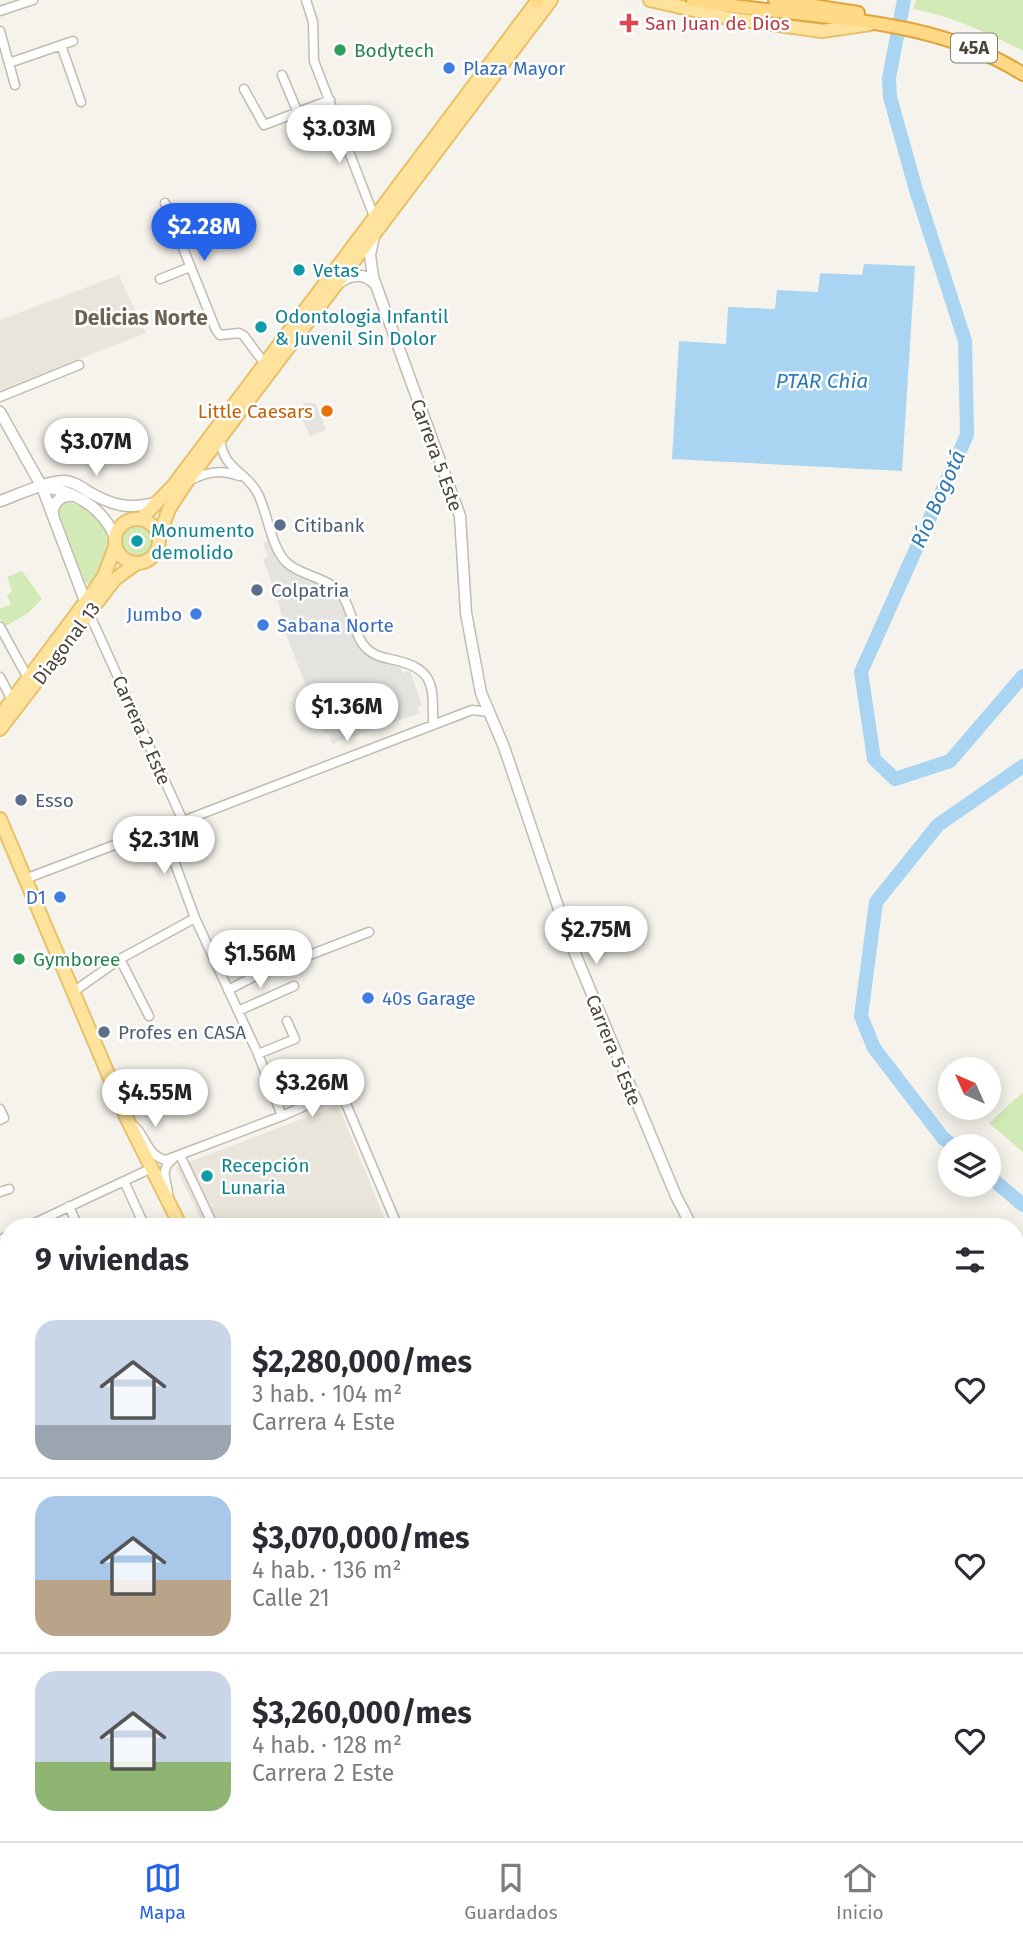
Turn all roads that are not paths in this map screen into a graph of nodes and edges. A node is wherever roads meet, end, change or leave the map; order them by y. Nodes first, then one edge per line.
1 (33, 0) edge
2 (306, 0) edge
3 (551, 0) edge
4 (650, 0) edge
5 (693, 0) edge
6 (775, 0) edge
7 (848, 0) edge
8 (537, 1) edge
9 (0, 11) edge
10 (860, 13) junction
11 (876, 23) junction
12 (0, 31) edge
13 (73, 41) dead end
14 (61, 45) junction
15 (9, 63) junction
16 (1023, 74) edge
17 (282, 75) dead end
18 (15, 85) dead end
19 (244, 89) dead end
20 (330, 100) junction
21 (81, 102) dead end
22 (298, 113) junction
23 (165, 202) dead end
24 (375, 219) junction
25 (376, 232) junction
26 (190, 267) junction
27 (160, 279) dead end
28 (338, 283) junction
29 (377, 288) junction
30 (265, 364) junction
31 (79, 365) dead end
32 (0, 397) edge
33 (0, 412) edge
34 (220, 439) junction
35 (242, 477) junction
36 (186, 483) junction
37 (42, 486) junction
38 (75, 496) junction
39 (0, 501) edge
40 (158, 502) junction
41 (53, 515) junction
42 (141, 519) junction
43 (159, 536) junction
44 (115, 542) junction
45 (137, 563) junction
46 (87, 607) junction
47 (0, 627) edge
48 (0, 677) edge
49 (28, 678) junction
50 (481, 694) junction
51 (12, 700) junction
52 (472, 710) junction
53 (490, 712) junction
54 (0, 716) edge
55 (433, 725) junction
56 (0, 729) edge
57 (0, 819) edge
58 (183, 821) junction
59 (117, 845) dead end
60 (25, 879) junction
61 (195, 918) junction
62 (369, 932) dead end
63 (120, 959) junction
64 (294, 986) dead end
65 (228, 989) junction
66 (73, 992) junction
67 (238, 1011) junction
68 (149, 1016) dead end
69 (287, 1021) dead end
70 (258, 1054) junction
71 (0, 1109) edge
72 (282, 1116) junction
73 (2, 1119) edge
74 (128, 1121) junction
75 (177, 1156) junction
76 (152, 1168) junction
77 (124, 1181) junction
78 (9, 1189) dead end
79 (0, 1192) edge
80 (168, 1202) junction
81 (69, 1206) junction
82 (44, 1218) edge
83 (74, 1218) edge
84 (141, 1218) edge
85 (176, 1218) edge
86 (209, 1218) edge
87 (394, 1218) edge
88 (687, 1218) edge

1 - 9 street
2 - 20 street
3 - 25 main road
4 - 11 main road
5 - 11 highway, 45A
6 - 10 highway
7 - 10 highway
8 - 24 main road
10 - 11 highway
11 - 16 highway, 45A
12 - 15 street
13 - 14 street
14 - 15 street
14 - 21 street
15 - 18 street
17 - 22 street
19 - 22 street
20 - 22 street
20 - 24 street
23 - 26 street
24 - 30 main road
25 - 28 main road
25 - 29 street, Carrera 5 Este
26 - 27 street
26 - 30 street
28 - 29 street
28 - 34 main road
29 - 50 street, Carrera 5 Este
30 - 40 main road
31 - 32 street
33 - 37 street, Carrera 2 Este
34 - 35 street
34 - 36 main road
35 - 36 street
35 - 55 street
36 - 43 main road
37 - 38 street
37 - 39 street
37 - 40 street
37 - 41 street, Carrera 2 Este
38 - 41 street
38 - 44 street
40 - 42 main road
41 - 46 street, Carrera 2 Este
42 - 43 main road
42 - 44 main road
43 - 45 main road
44 - 45 main road
44 - 46 main road, Diagonal 13
45 - 46 main road, Diagonal 13
46 - 49 main road, Diagonal 13
46 - 56 main road, Diagonal 13
46 - 58 street, Carrera 2 Este
47 - 49 street
48 - 51 street
49 - 51 main road, Diagonal 13
50 - 52 street
50 - 53 street, Carrera 5 Este
51 - 54 main road, Diagonal 13
52 - 53 street
52 - 55 street
53 - 88 street, Carrera 5 Este
55 - 58 street
57 - 60 main road
58 - 61 street
59 - 60 street
60 - 66 main road
61 - 63 street
61 - 65 street
62 - 65 street
63 - 66 street
63 - 68 street
64 - 67 street
65 - 67 street
66 - 74 main road
67 - 70 street
69 - 70 street
70 - 72 street
71 - 73 street
72 - 75 street
72 - 87 street
74 - 75 street
74 - 76 main road
75 - 80 street
75 - 86 street
76 - 77 street
76 - 80 main road
77 - 81 street
77 - 84 street
78 - 79 street
80 - 85 main road
81 - 82 street
81 - 83 street

